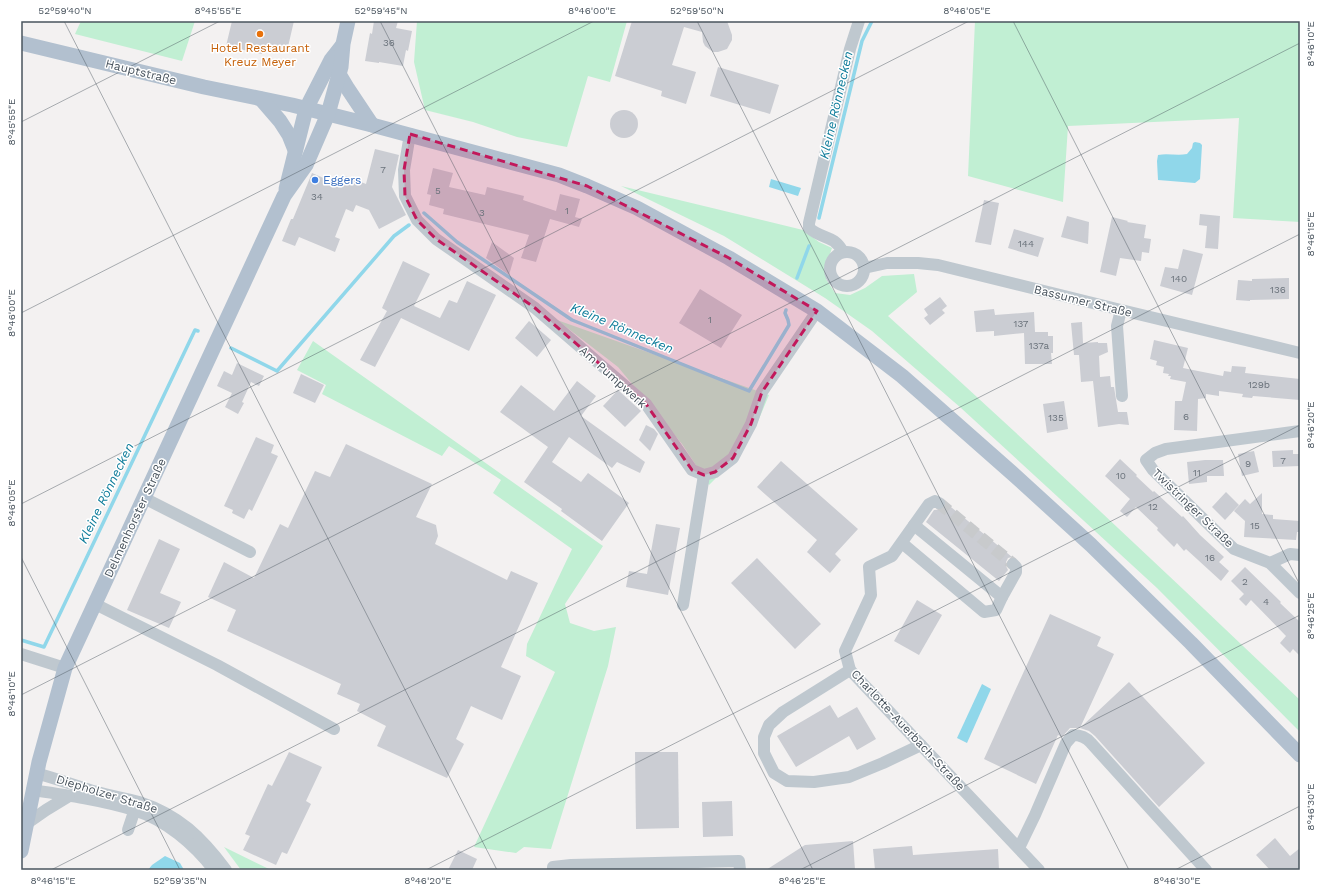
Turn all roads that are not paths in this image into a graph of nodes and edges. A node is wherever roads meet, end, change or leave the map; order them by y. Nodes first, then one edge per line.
1 (348, 21) edge
2 (860, 21) edge
3 (21, 43) edge
4 (343, 44) junction
5 (339, 74) junction
6 (261, 99) junction
7 (306, 109) junction
8 (328, 114) junction
9 (372, 124) junction
10 (410, 134) junction
11 (295, 150) junction
12 (284, 196) junction
13 (843, 252) junction
14 (864, 268) junction
15 (1121, 310) junction
16 (817, 311) junction
17 (1300, 353) edge
18 (1122, 396) dead end
19 (1300, 431) edge
20 (704, 476) junction
21 (144, 498) junction
22 (939, 503) dead end
23 (914, 525) junction
24 (902, 543) junction
25 (250, 552) dead end
26 (1300, 555) edge
27 (1270, 563) junction
28 (1013, 564) dead end
29 (1300, 593) edge
30 (1002, 597) junction
31 (95, 604) junction
32 (683, 605) dead end
33 (21, 654) edge
34 (65, 668) junction
35 (850, 670) junction
36 (334, 729) dead end
37 (921, 745) junction
38 (1300, 755) edge
39 (36, 773) junction
40 (32, 790) junction
41 (69, 796) junction
42 (136, 806) junction
43 (26, 824) junction
44 (128, 830) dead end
45 (1019, 848) junction
46 (21, 851) edge
47 (600, 867) edge
48 (553, 869) edge
49 (214, 870) edge
50 (226, 870) edge
51 (740, 870) edge
52 (1039, 870) edge
53 (1206, 870) edge

1 - 4 main road, Delmenhorster Straße
2 - 13 street
3 - 6 main road, Hauptstraße
4 - 5 main road, Delmenhorster Straße
4 - 7 main road, Delmenhorster Straße
5 - 8 main road, Delmenhorster Straße
5 - 9 main road
6 - 7 main road, Hauptstraße
6 - 11 main road
7 - 8 main road, Hauptstraße
7 - 11 main road, Delmenhorster Straße
8 - 9 main road, Hauptstraße
8 - 12 main road, Delmenhorster Straße
9 - 10 main road, Hauptstraße
10 - 16 main road, Hauptstraße
10 - 20 street, Am Pumpwerk
11 - 12 main road, Delmenhorster Straße
12 - 21 main road, Delmenhorster Straße
13 - 14 street
13 - 14 street
14 - 15 street, Bassumer Straße
15 - 17 street, Bassumer Straße
15 - 18 street
16 - 20 street
16 - 38 main road, Hauptstraße
19 - 27 street, Twistringer Straße
20 - 32 street
21 - 25 street
21 - 31 main road, Delmenhorster Straße
22 - 23 street
23 - 24 street
23 - 30 street
24 - 30 street
24 - 35 street, Charlotte-Auerbach-Straße
26 - 27 street
27 - 29 street
28 - 30 street
31 - 34 main road, Delmenhorster Straße
31 - 36 street
33 - 34 street
34 - 39 main road, Delmenhorster Straße
35 - 37 street, Charlotte-Auerbach-Straße
35 - 37 street
37 - 45 street, Charlotte-Auerbach-Straße
39 - 40 main road, Delmenhorster Straße
39 - 42 street, Diepholzer Straße
40 - 41 street, Diepholzer Straße
40 - 43 main road, Delmenhorster Straße
41 - 42 street, Diepholzer Straße
41 - 43 street, Diepholzer Straße
42 - 44 street
42 - 49 street, Diepholzer Straße
42 - 50 street, Diepholzer Straße
43 - 46 main road, Delmenhorster Straße
45 - 52 street, Charlotte-Auerbach-Straße
45 - 53 street
47 - 48 street
47 - 51 street

